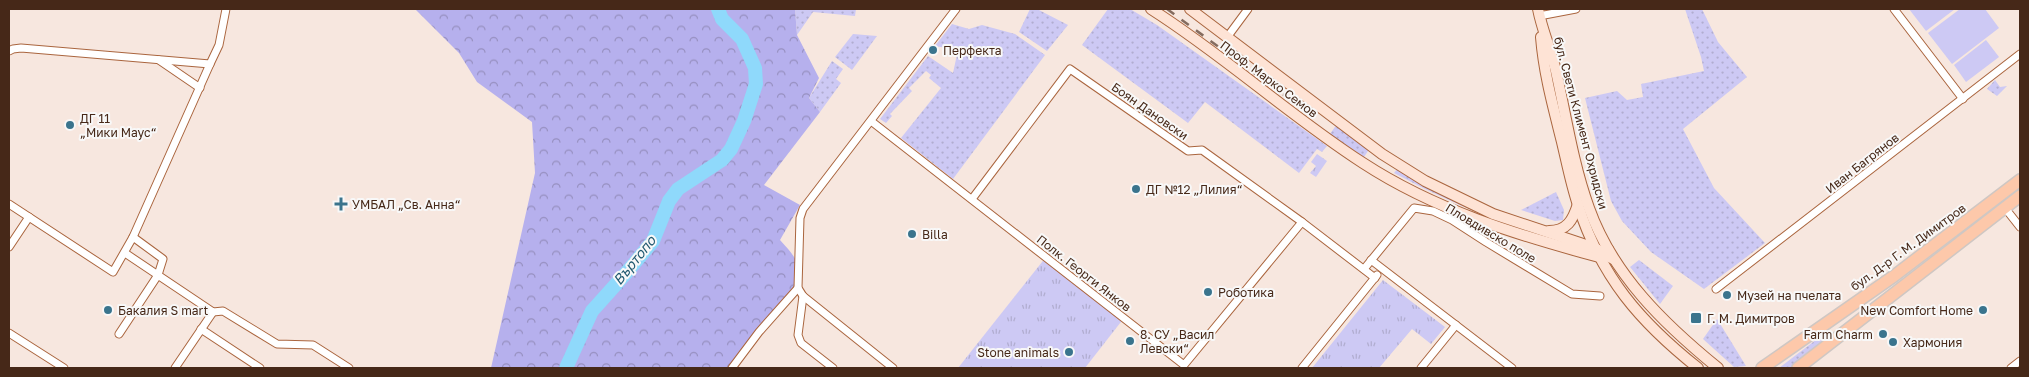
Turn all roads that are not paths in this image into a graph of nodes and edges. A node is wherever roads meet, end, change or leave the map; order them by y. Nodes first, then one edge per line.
1 (226, 9) edge
2 (956, 9) edge
3 (1151, 9) edge
4 (1190, 9) edge
5 (1248, 9) edge
6 (1576, 9) edge
7 (1894, 9) edge
8 (1539, 12) edge
9 (1228, 36) junction
10 (9, 51) edge
11 (2020, 54) edge
12 (159, 60) junction
13 (210, 64) junction
14 (200, 88) junction
15 (1963, 99) junction
16 (871, 121) junction
17 (1382, 154) junction
18 (1372, 168) junction
19 (2020, 180) edge
20 (2020, 196) edge
21 (972, 199) junction
22 (9, 204) edge
23 (1578, 204) junction
24 (2005, 208) junction
25 (29, 216) junction
26 (1302, 222) junction
27 (2020, 227) edge
28 (1546, 231) junction
29 (133, 237) junction
30 (9, 247) edge
31 (125, 252) junction
32 (1604, 253) junction
33 (1371, 260) junction
34 (1364, 269) junction
35 (1382, 269) junction
36 (158, 275) junction
37 (1375, 278) junction
38 (798, 288) junction
39 (1716, 289) dead end
40 (803, 296) junction
41 (1600, 296) dead end
42 (213, 312) junction
43 (1456, 324) junction
44 (201, 329) junction
45 (9, 333) edge
46 (119, 334) dead end
47 (2020, 361) edge
48 (64, 368) edge
49 (175, 368) edge
50 (260, 368) edge
51 (348, 368) edge
52 (732, 368) edge
53 (833, 368) edge
54 (893, 368) edge
55 (1302, 368) edge
56 (1421, 368) edge
57 (1512, 368) edge
58 (1698, 368) edge
59 (1718, 368) edge
60 (1762, 368) edge
61 (1798, 368) edge
62 (2011, 368) edge

1 - 13 street
2 - 16 street
3 - 18 main road, Проф. Марко Семов
4 - 9 main road, Проф. Марко Семов
5 - 9 street
6 - 8 street
7 - 15 street
8 - 23 main road, бул. Свети Климент Охридски
8 - 32 main road, бул. Свети Климент Охридски
9 - 17 main road, Проф. Марко Семов
10 - 12 street
11 - 15 street, Иван Багрянов
12 - 13 street
12 - 14 street
13 - 14 street
14 - 29 street
15 - 39 street, Иван Багрянов
16 - 21 street, Полк. Георги Янков
16 - 38 street
17 - 18 main road
17 - 28 main road, Проф. Марко Семов
18 - 32 main road, Проф. Марко Семов
19 - 60 main road, бул. Д-р Г. М. Димитров
20 - 24 main road
21 - 26 street, Боян Дановски
21 - 26 street, Полк. Георги Янков
22 - 25 street
23 - 28 main road
23 - 32 main road, бул. Свети Климент Охридски
24 - 27 street
24 - 61 main road
25 - 30 street
25 - 31 street
26 - 34 street, Боян Дановски
28 - 32 main road, Проф. Марко Семов
29 - 31 street
29 - 36 street
31 - 36 street
32 - 58 main road, бул. Свети Климент Охридски
32 - 59 main road, бул. Свети Климент Охридски
33 - 34 street, Пловдивско поле
33 - 35 street
33 - 41 street, Пловдивско поле
34 - 37 street, Боян Дановски
35 - 37 street
35 - 43 street
36 - 42 street
36 - 46 street
37 - 55 street
38 - 40 street
38 - 52 street
40 - 53 street
40 - 54 street
42 - 44 street
42 - 51 street
43 - 56 street
43 - 57 street
44 - 49 street
44 - 50 street
45 - 48 street
47 - 62 street

